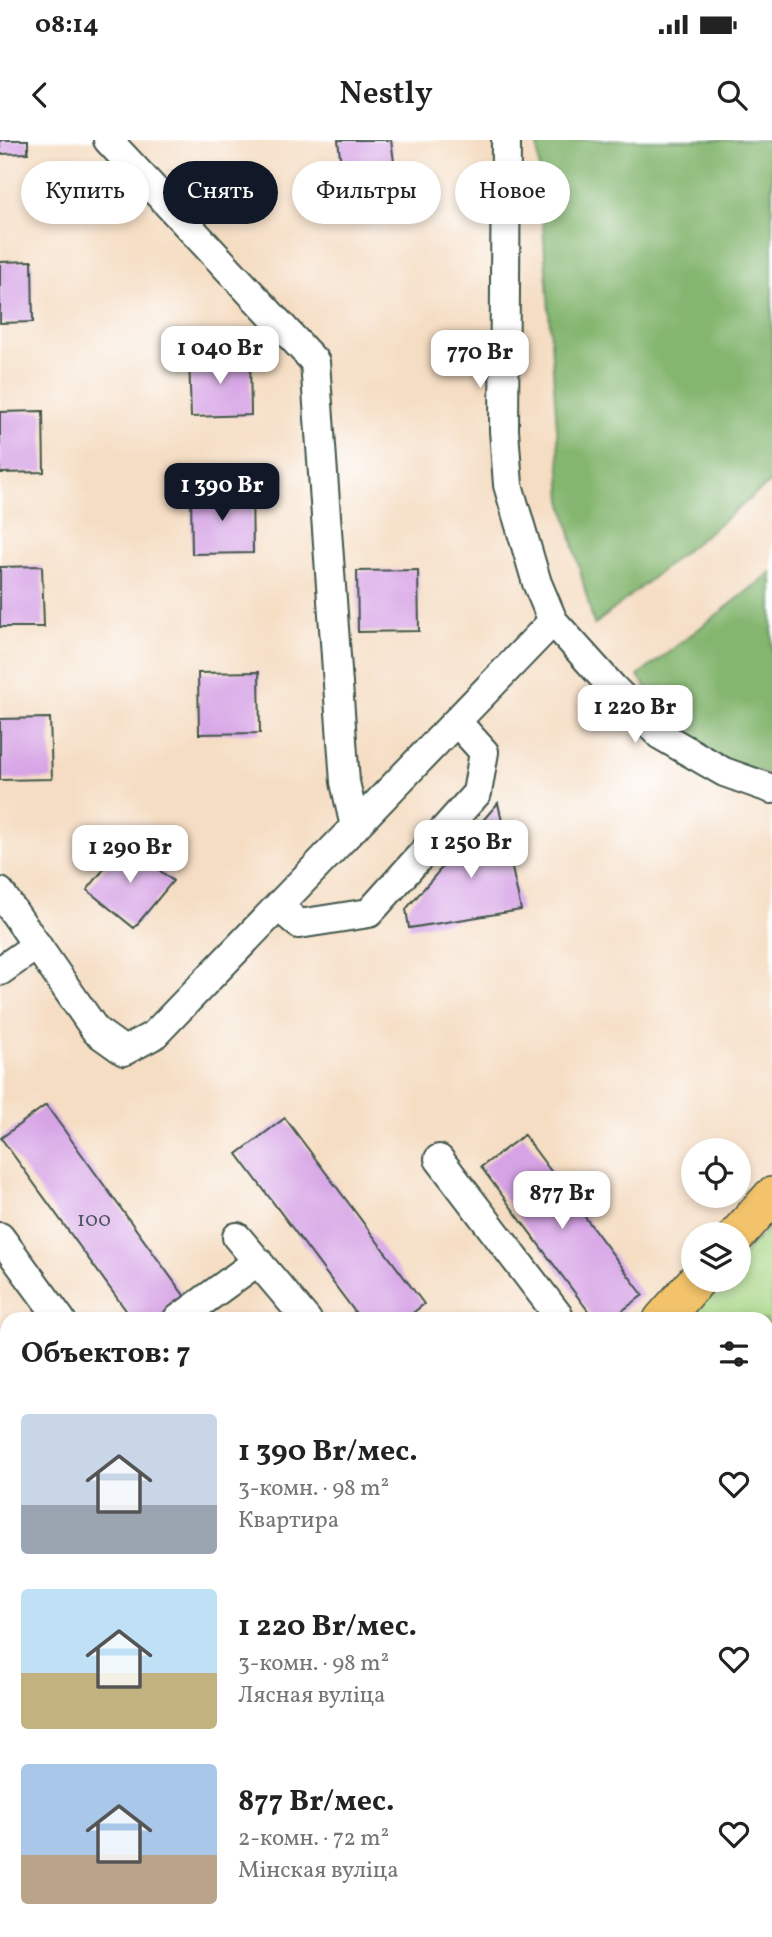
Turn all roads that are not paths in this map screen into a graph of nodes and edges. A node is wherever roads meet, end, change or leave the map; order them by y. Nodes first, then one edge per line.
1 (108, 140) edge
2 (506, 140) edge
3 (554, 621) junction
4 (457, 722) junction
5 (772, 789) edge
6 (355, 827) junction
7 (0, 892) edge
8 (279, 906) junction
9 (37, 945) junction
10 (0, 971) edge
11 (439, 1159) dead end
12 (772, 1196) edge
13 (749, 1222) edge
14 (0, 1237) edge
15 (237, 1237) dead end
16 (258, 1261) junction
17 (687, 1292) edge
18 (55, 1312) edge
19 (188, 1312) edge
20 (294, 1312) edge
21 (556, 1312) edge
22 (669, 1312) edge

1 - 6 street
2 - 3 street
3 - 4 street
3 - 5 street
4 - 6 street
4 - 8 street
6 - 8 street
7 - 9 street
8 - 9 street
9 - 10 street
11 - 21 street
12 - 13 main road
14 - 18 street
15 - 16 street
16 - 19 street
16 - 20 street
17 - 22 main road

